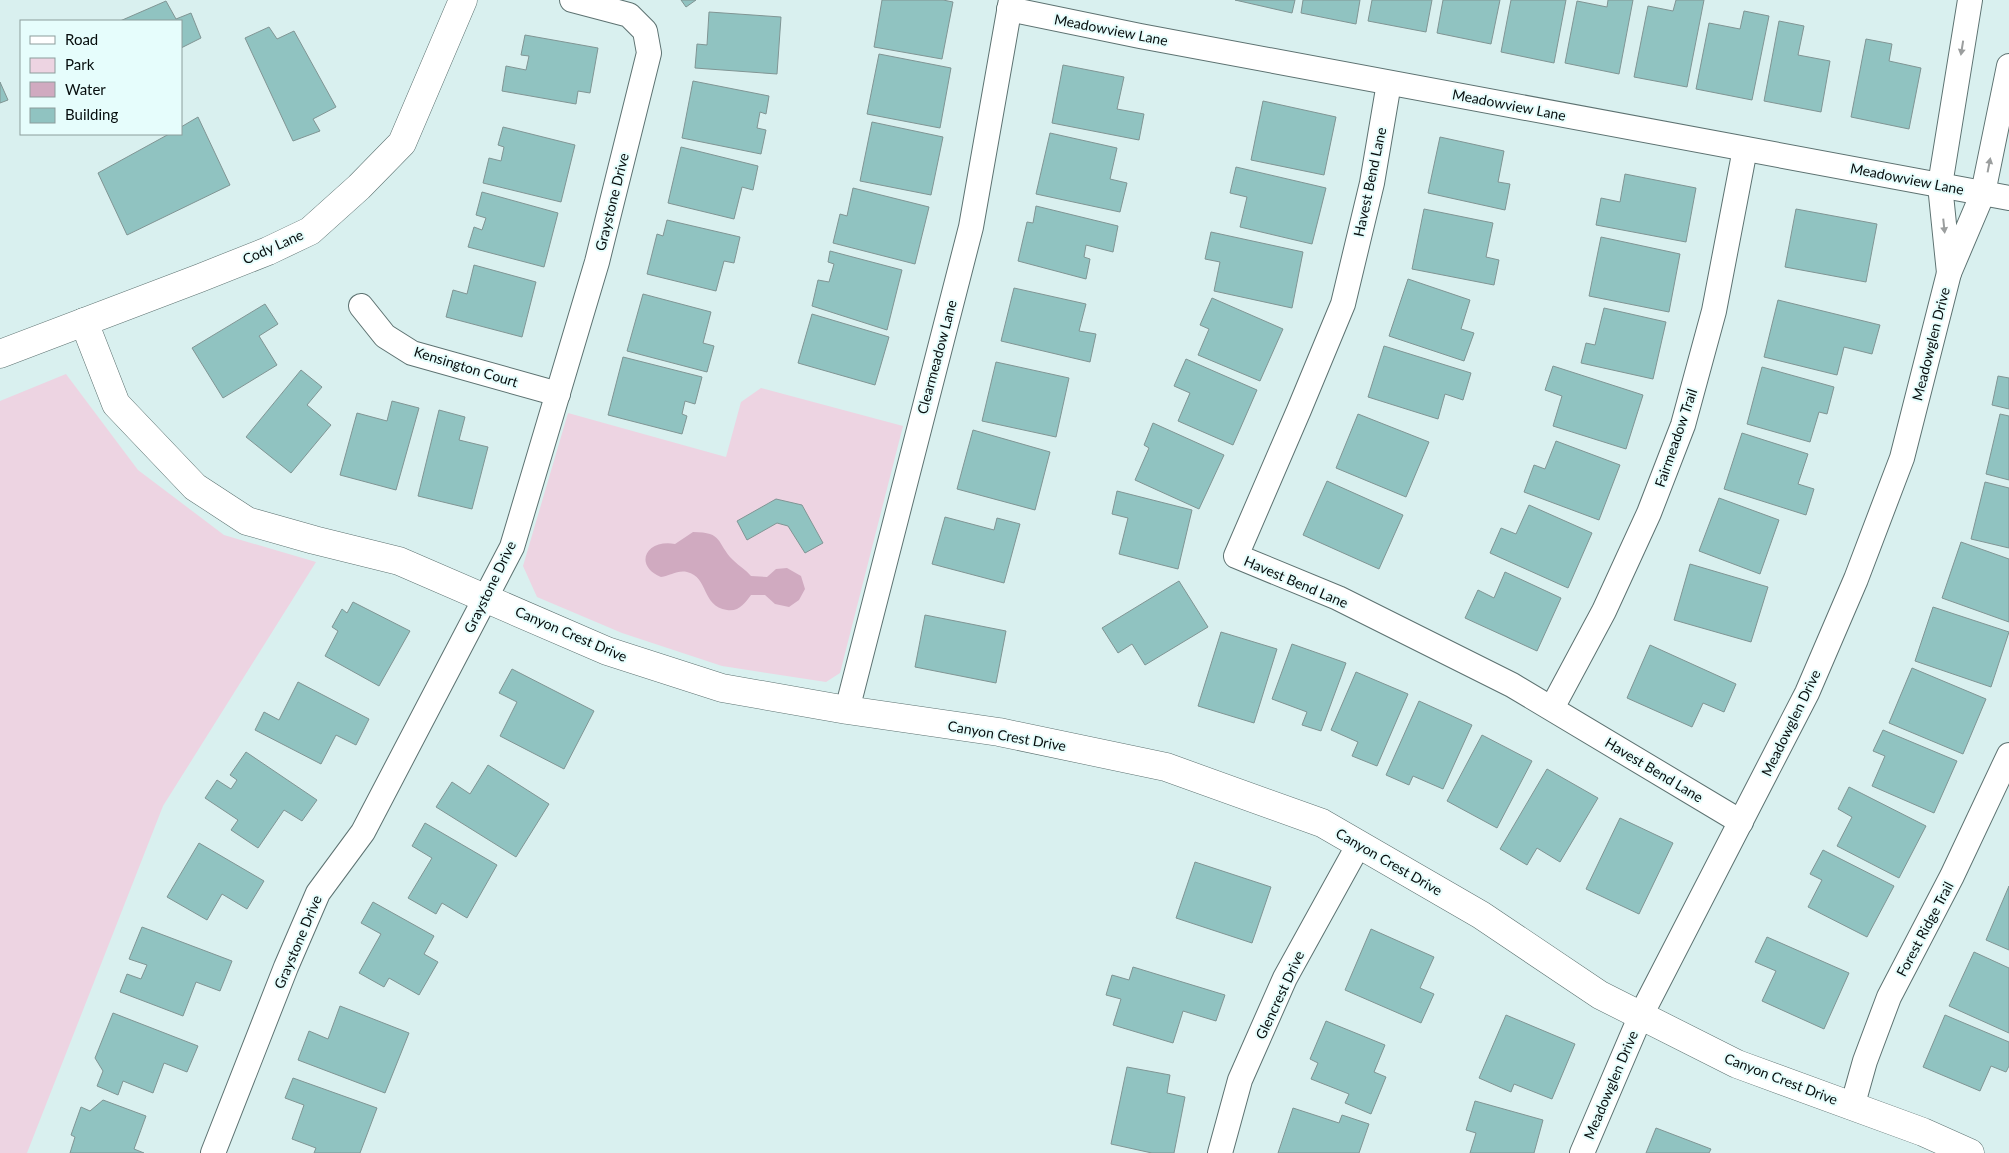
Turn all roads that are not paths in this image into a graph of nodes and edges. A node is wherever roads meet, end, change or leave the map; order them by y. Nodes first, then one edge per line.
1 (463, 0) edge
2 (572, 0) edge
3 (1970, 0) edge
4 (1010, 5) edge
5 (2009, 66) edge
6 (1390, 82) junction
7 (1745, 149) junction
8 (1940, 185) junction
9 (1984, 194) junction
10 (2009, 198) edge
11 (1949, 273) junction
12 (360, 306) dead end
13 (84, 322) junction
14 (0, 354) edge
15 (558, 394) junction
16 (486, 598) junction
17 (1552, 708) junction
18 (847, 710) junction
19 (2009, 755) edge
20 (1741, 822) junction
21 (1359, 844) junction
22 (1641, 1015) junction
23 (1852, 1107) junction
24 (213, 1153) edge
25 (1220, 1153) edge
26 (1582, 1153) edge
27 (1970, 1153) edge

1 - 13 street, Cody Lane
2 - 15 street, Graystone Drive
3 -> 8 street, Meadowglen Drive
4 - 6 street, Meadowview Lane
4 - 18 street, Clearmeadow Lane
9 -> 5 street, Meadowglen Drive
6 - 7 street, Meadowview Lane
6 - 17 street, Havest Bend Lane
7 - 8 street, Meadowview Lane
7 - 17 street, Fairmeadow Trail
8 - 9 street, Meadowview Lane
8 -> 11 street, Meadowglen Drive
9 - 10 street, Meadowview Lane
9 - 11 street, Meadowglen Drive
11 - 20 street, Meadowglen Drive
12 - 15 street, Kensington Court
13 - 14 street, Cody Lane
13 - 16 street, Canyon Crest Drive
15 - 16 street, Graystone Drive
16 - 18 street, Canyon Crest Drive
16 - 24 street, Graystone Drive
17 - 20 street, Havest Bend Lane
18 - 21 street, Canyon Crest Drive
19 - 23 street, Forest Ridge Trail
20 - 22 street, Meadowglen Drive
21 - 22 street, Canyon Crest Drive
21 - 25 street, Glencrest Drive
22 - 23 street, Canyon Crest Drive
22 - 26 street, Meadowglen Drive
23 - 27 street, Canyon Crest Drive

